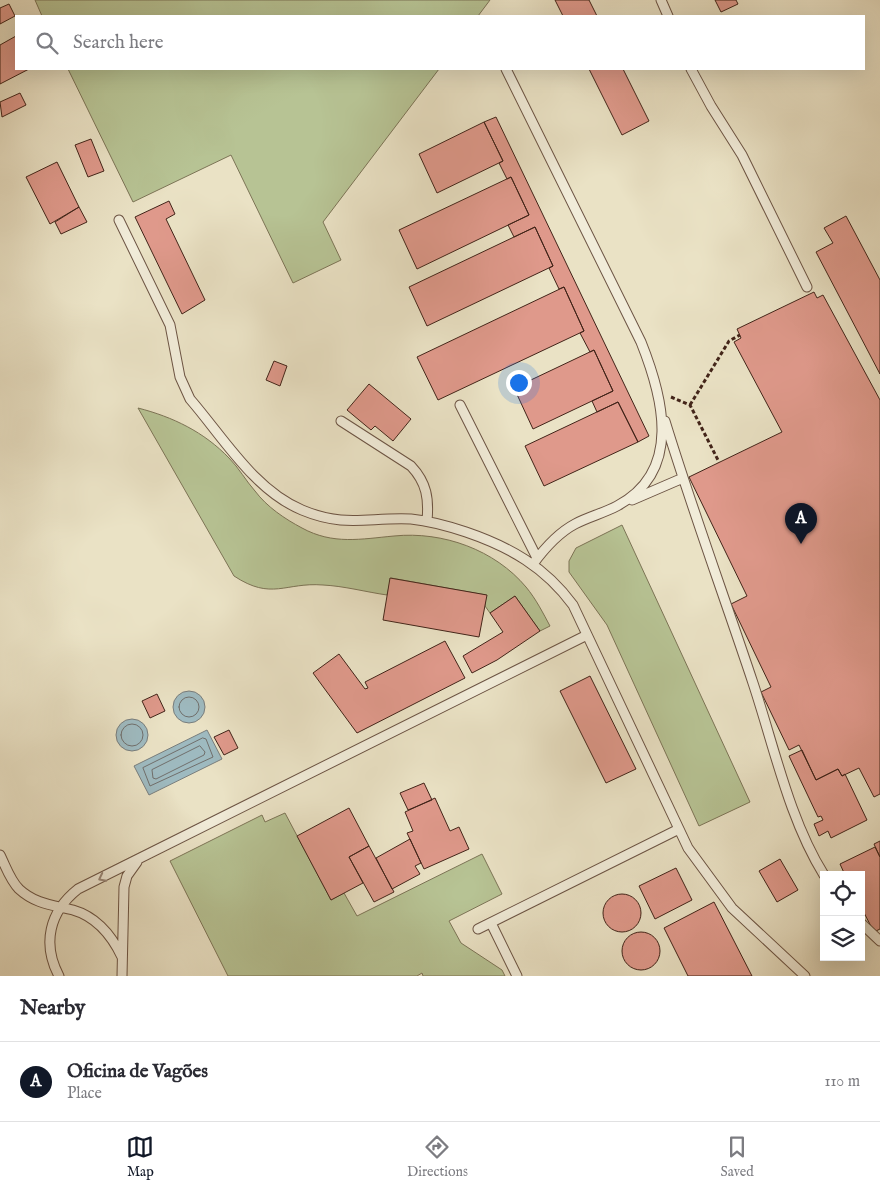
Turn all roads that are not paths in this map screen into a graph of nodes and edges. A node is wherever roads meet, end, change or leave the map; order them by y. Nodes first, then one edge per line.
1 (661, 0) edge
2 (668, 15) edge
3 (506, 70) edge
4 (692, 70) edge
5 (119, 220) dead end
6 (807, 287) dead end
7 (657, 392) junction
8 (460, 405) dead end
9 (341, 421) dead end
10 (683, 478) junction
11 (618, 506) junction
12 (427, 521) junction
13 (535, 561) junction
14 (587, 635) junction
15 (679, 829) junction
16 (0, 855) edge
17 (146, 856) junction
18 (822, 871) edge
19 (59, 908) junction
20 (491, 923) junction
21 (865, 927) edge
22 (478, 929) dead end
23 (880, 941) edge
24 (122, 957) junction
25 (59, 976) edge
26 (122, 976) edge
27 (517, 976) edge
28 (805, 976) edge

1 - 2 lane
3 - 7 lane
4 - 6 lane
5 - 12 lane
7 - 10 lane
7 - 11 lane
8 - 13 lane
9 - 12 lane
10 - 11 lane
10 - 18 lane
11 - 13 lane
12 - 13 lane
13 - 14 lane
14 - 15 lane
14 - 17 lane
15 - 20 lane
15 - 28 lane
16 - 19 lane
17 -> 19 lane
17 - 24 lane
19 - 24 lane
19 - 25 lane
20 - 22 lane
20 - 27 lane
21 - 23 lane
24 - 26 lane

